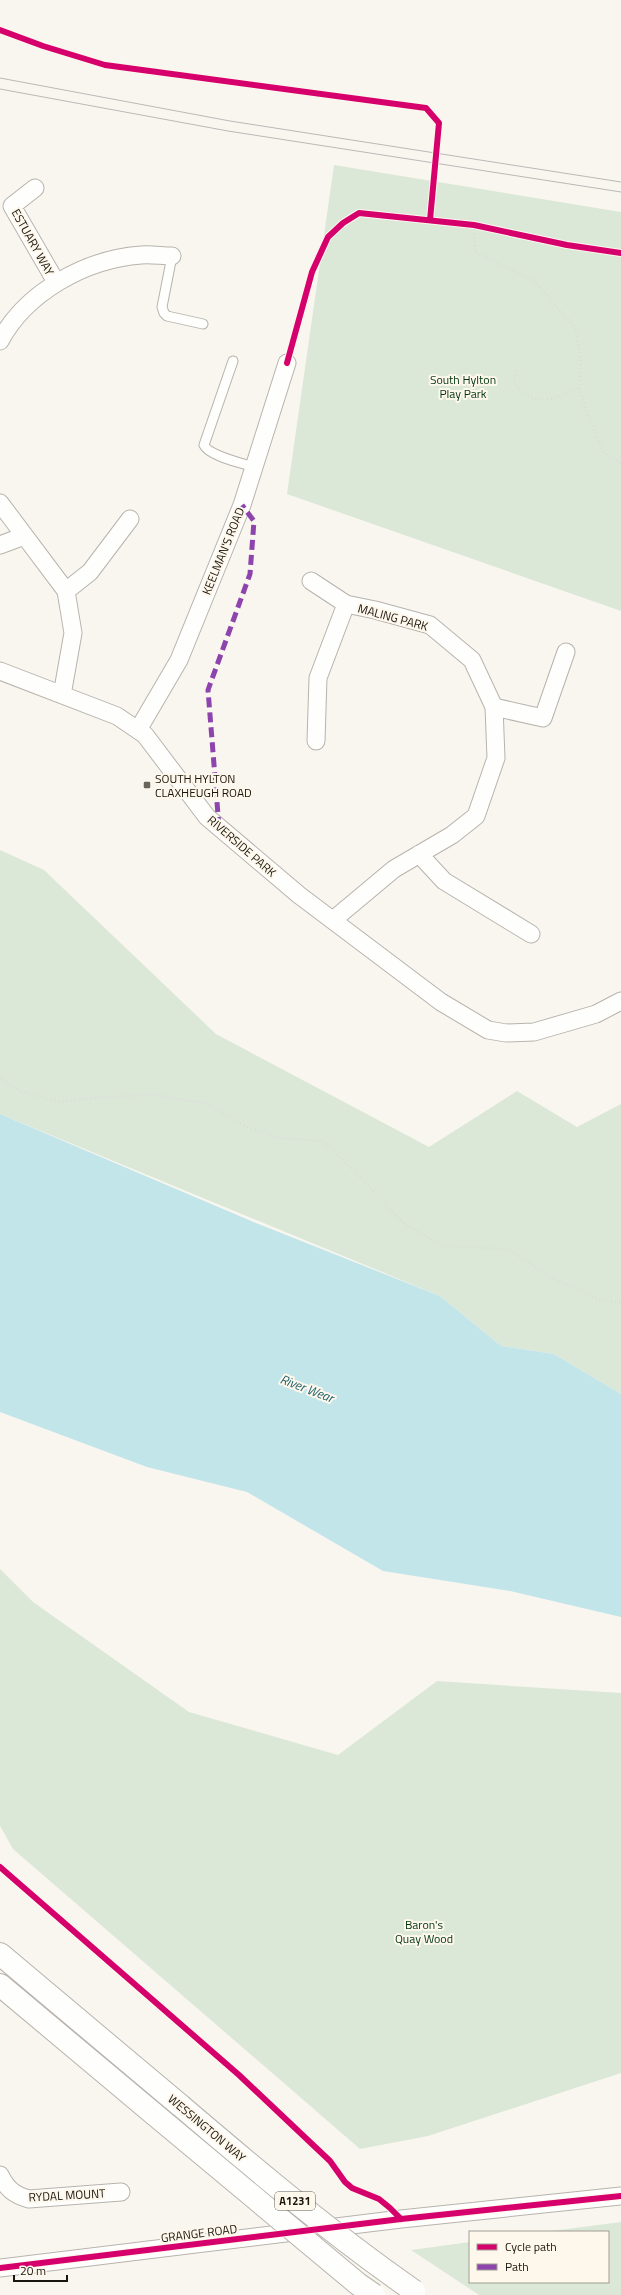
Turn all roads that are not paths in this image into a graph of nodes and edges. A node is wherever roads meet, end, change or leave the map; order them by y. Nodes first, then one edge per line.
1 (35, 188) dead end
2 (172, 256) joint
3 (56, 282) junction
4 (202, 324) dead end
5 (0, 341) edge
6 (233, 361) dead end
7 (287, 363) dead end
8 (254, 467) junction
9 (0, 503) edge
10 (130, 519) dead end
11 (24, 536) junction
12 (0, 545) edge
13 (311, 581) dead end
14 (66, 591) junction
15 (346, 604) junction
16 (566, 652) dead end
17 (0, 671) edge
18 (62, 695) junction
19 (494, 707) junction
20 (138, 730) junction
21 (316, 741) dead end
22 (419, 854) junction
23 (333, 920) junction
24 (531, 934) dead end
25 (621, 1001) edge
26 (0, 1954) edge
27 (0, 1985) edge
28 (0, 2176) edge
29 (121, 2192) dead end
30 (621, 2196) edge
31 (0, 2268) edge
32 (417, 2293) edge
33 (374, 2295) edge

1 - 3 street, ESTUARY WAY
2 - 3 street, ESTUARY WAY
2 - 4 lane
3 - 5 street, ESTUARY WAY
6 - 8 lane
7 - 8 street, KEELMAN'S ROAD
8 - 20 street, KEELMAN'S ROAD
9 - 11 street
10 - 14 street
11 - 12 street
11 - 14 street
13 - 15 street, MALING PARK
14 - 18 street
15 - 19 street, MALING PARK
15 - 21 street, MALING PARK
16 - 19 street
17 - 18 street, RIVERSIDE PARK
18 - 20 street, RIVERSIDE PARK
19 - 22 street, MALING PARK
20 - 23 street, RIVERSIDE PARK
22 - 23 street, MALING PARK
22 - 24 street
23 - 25 street, RIVERSIDE PARK
26 - 32 highway, WESSINGTON WAY / A1231, bridge
27 - 33 highway, WESSINGTON WAY / A1231, bridge
28 - 29 street, RYDAL MOUNT
30 - 31 street, GRANGE ROAD

